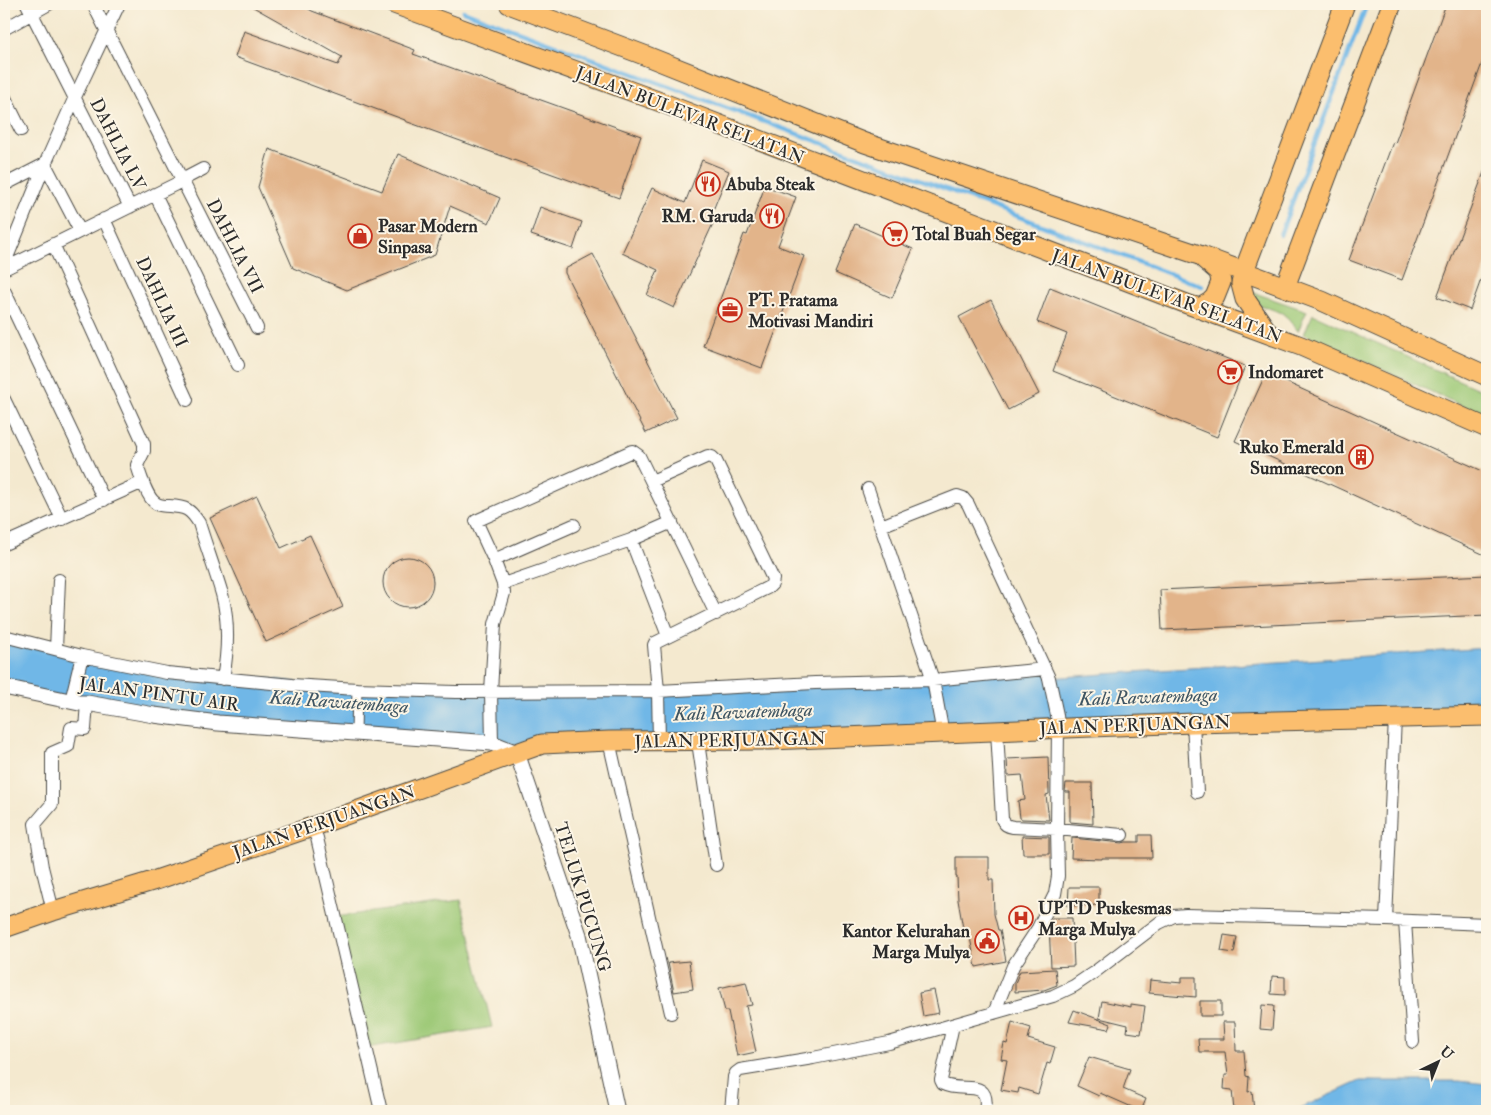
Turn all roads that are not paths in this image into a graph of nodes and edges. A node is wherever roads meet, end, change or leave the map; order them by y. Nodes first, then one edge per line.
1 (49, 4) edge
2 (93, 4) edge
3 (120, 4) edge
4 (394, 4) edge
5 (509, 4) edge
6 (1345, 4) edge
7 (1392, 4) edge
8 (29, 9) edge
9 (4, 29) edge
10 (106, 31) junction
11 (4, 96) edge
12 (75, 97) junction
13 (21, 130) dead end
14 (45, 164) junction
15 (204, 169) dead end
16 (182, 180) junction
17 (4, 185) edge
18 (155, 194) junction
19 (130, 206) junction
20 (104, 220) junction
21 (80, 231) junction
22 (54, 244) junction
23 (1251, 253) junction
24 (1202, 256) junction
25 (1294, 262) junction
26 (4, 265) edge
27 (4, 269) edge
28 (1244, 271) junction
29 (1286, 287) junction
30 (4, 290) edge
31 (1187, 304) junction
32 (257, 328) dead end
33 (1270, 334) junction
34 (238, 365) dead end
35 (1487, 376) edge
36 (4, 399) edge
37 (188, 400) dead end
38 (1487, 428) edge
39 (652, 481) junction
40 (143, 482) junction
41 (868, 489) dead end
42 (104, 500) junction
43 (62, 519) junction
44 (672, 522) junction
45 (574, 525) dead end
46 (881, 526) junction
47 (631, 540) junction
48 (5, 542) edge
49 (494, 560) junction
50 (59, 580) dead end
51 (503, 584) junction
52 (716, 614) junction
53 (4, 636) edge
54 (668, 636) junction
55 (56, 649) junction
56 (82, 659) junction
57 (1047, 674) junction
58 (223, 679) junction
59 (934, 685) junction
60 (4, 687) edge
61 (491, 691) junction
62 (357, 692) junction
63 (658, 694) junction
64 (71, 701) junction
65 (87, 703) junction
66 (1487, 716) edge
67 (1395, 718) junction
68 (1058, 721) junction
69 (1193, 723) junction
70 (356, 727) junction
71 (942, 727) junction
72 (997, 731) junction
73 (659, 736) junction
74 (609, 742) junction
75 (698, 742) junction
76 (492, 743) junction
77 (517, 753) junction
78 (1197, 792) dead end
79 (312, 826) junction
80 (1057, 829) junction
81 (1122, 835) dead end
82 (716, 865) dead end
83 (53, 911) junction
84 (1386, 920) junction
85 (1405, 921) junction
86 (1487, 924) edge
87 (4, 928) edge
88 (671, 1013) dead end
89 (994, 1013) junction
90 (953, 1025) junction
91 (1412, 1042) dead end
92 (381, 1111) edge
93 (617, 1111) edge
94 (731, 1111) edge
95 (985, 1111) edge

1 - 8 street
2 - 10 street, DAHLIA VII
3 - 10 street
4 - 31 main road, JALAN BULEVAR SELATAN
5 - 24 main road
6 - 23 main road
7 - 25 main road
8 - 9 street
8 - 12 street, DAHLIA LV
10 - 12 street
10 - 16 street, DAHLIA VII
11 - 13 street
12 - 14 street
12 - 19 street, DAHLIA LV
14 - 17 street
14 - 21 street
14 - 26 street
15 - 16 street
16 - 18 street
16 - 32 street, DAHLIA VII
18 - 19 street
18 - 34 street
19 - 20 street
20 - 21 street
20 - 37 street, DAHLIA III
21 - 22 street
22 - 27 street
22 - 40 street
23 - 25 main road
23 - 28 main road
24 - 28 main road
24 - 31 main road
25 - 29 main road
28 - 29 main road
28 - 33 main road
29 - 35 main road
30 - 42 street
31 - 33 main road, JALAN BULEVAR SELATAN
33 - 38 main road, JALAN BULEVAR SELATAN
36 - 43 street
39 - 44 street
39 - 49 street
39 - 52 street
40 - 42 street
40 - 58 street
41 - 46 street
42 - 43 street
43 - 48 street
44 - 47 street
44 - 52 street
45 - 49 street
46 - 57 street
46 - 59 street
47 - 51 street
47 - 54 street
49 - 51 street
50 - 55 street
51 - 61 street
52 - 54 street
53 - 55 street
54 - 63 street
55 - 56 street
56 - 58 street
56 - 64 street
57 - 59 street
57 - 68 street
58 - 62 street
59 - 63 street
59 - 71 street
60 - 64 street, JALAN PINTU AIR
61 - 62 street
61 - 63 street
61 - 76 street
62 - 70 street
63 - 73 street
64 - 65 street, JALAN PINTU AIR
65 - 70 street, JALAN PINTU AIR
65 - 83 street
66 - 67 main road, JALAN PERJUANGAN
67 - 69 main road, JALAN PERJUANGAN
67 - 84 street
68 - 69 main road, JALAN PERJUANGAN
68 - 72 main road, JALAN PERJUANGAN
68 - 80 street
69 - 78 street
70 - 76 street, JALAN PINTU AIR
71 - 72 main road, JALAN PERJUANGAN
71 - 75 main road, JALAN PERJUANGAN
72 - 80 street
73 - 74 main road, JALAN PERJUANGAN
73 - 75 main road, JALAN PERJUANGAN
74 - 77 main road, JALAN PERJUANGAN
74 - 88 street
75 - 82 street
76 - 77 street, JALAN PINTU AIR
77 - 79 main road, JALAN PERJUANGAN
77 - 93 street, TELUK PUCUNG
79 - 83 main road, JALAN PERJUANGAN
79 - 92 street
80 - 81 street
80 - 89 street
83 - 87 main road, JALAN PERJUANGAN
84 - 85 street
84 - 89 street
85 - 86 street
85 - 91 street
89 - 90 street
90 - 94 street
90 - 95 street

